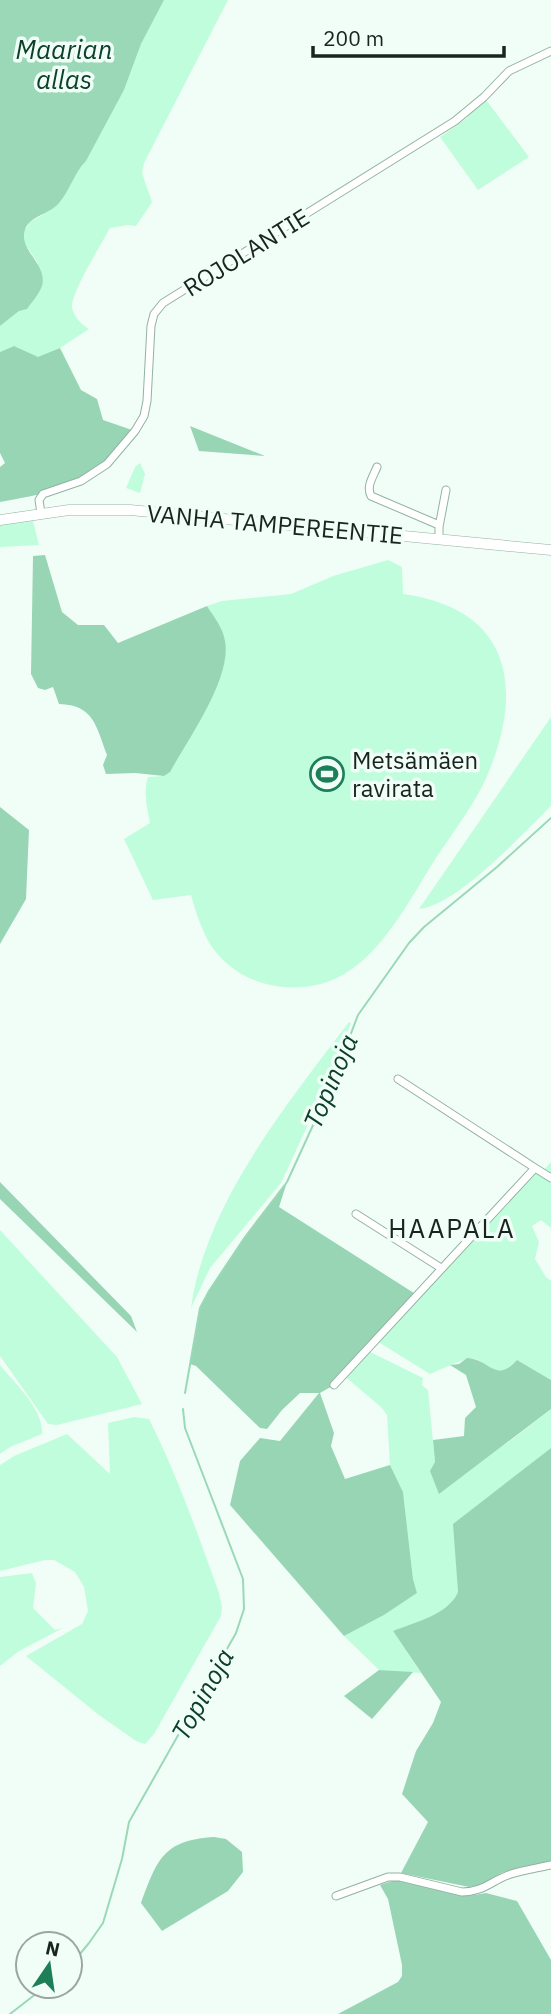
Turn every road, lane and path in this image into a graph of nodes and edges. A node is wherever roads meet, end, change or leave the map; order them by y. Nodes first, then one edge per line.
1 (551, 51) edge
2 (377, 467) dead end
3 (446, 490) dead end
4 (40, 513) junction
5 (0, 520) edge
6 (439, 527) junction
7 (439, 539) junction
8 (551, 550) edge
9 (398, 1079) dead end
10 (535, 1168) junction
11 (551, 1178) edge
12 (356, 1214) dead end
13 (441, 1268) junction
14 (334, 1385) dead end
15 (551, 1865) edge
16 (336, 1896) dead end

1 - 4 street, ROJOLANTIE
2 - 6 street
3 - 6 street
4 - 5 main road, VANHA TAMPEREENTIE
4 - 7 main road, VANHA TAMPEREENTIE
6 - 7 street
7 - 8 main road, VANHA TAMPEREENTIE
9 - 10 street
10 - 11 street
10 - 13 street
12 - 13 street
13 - 14 street
15 - 16 street

